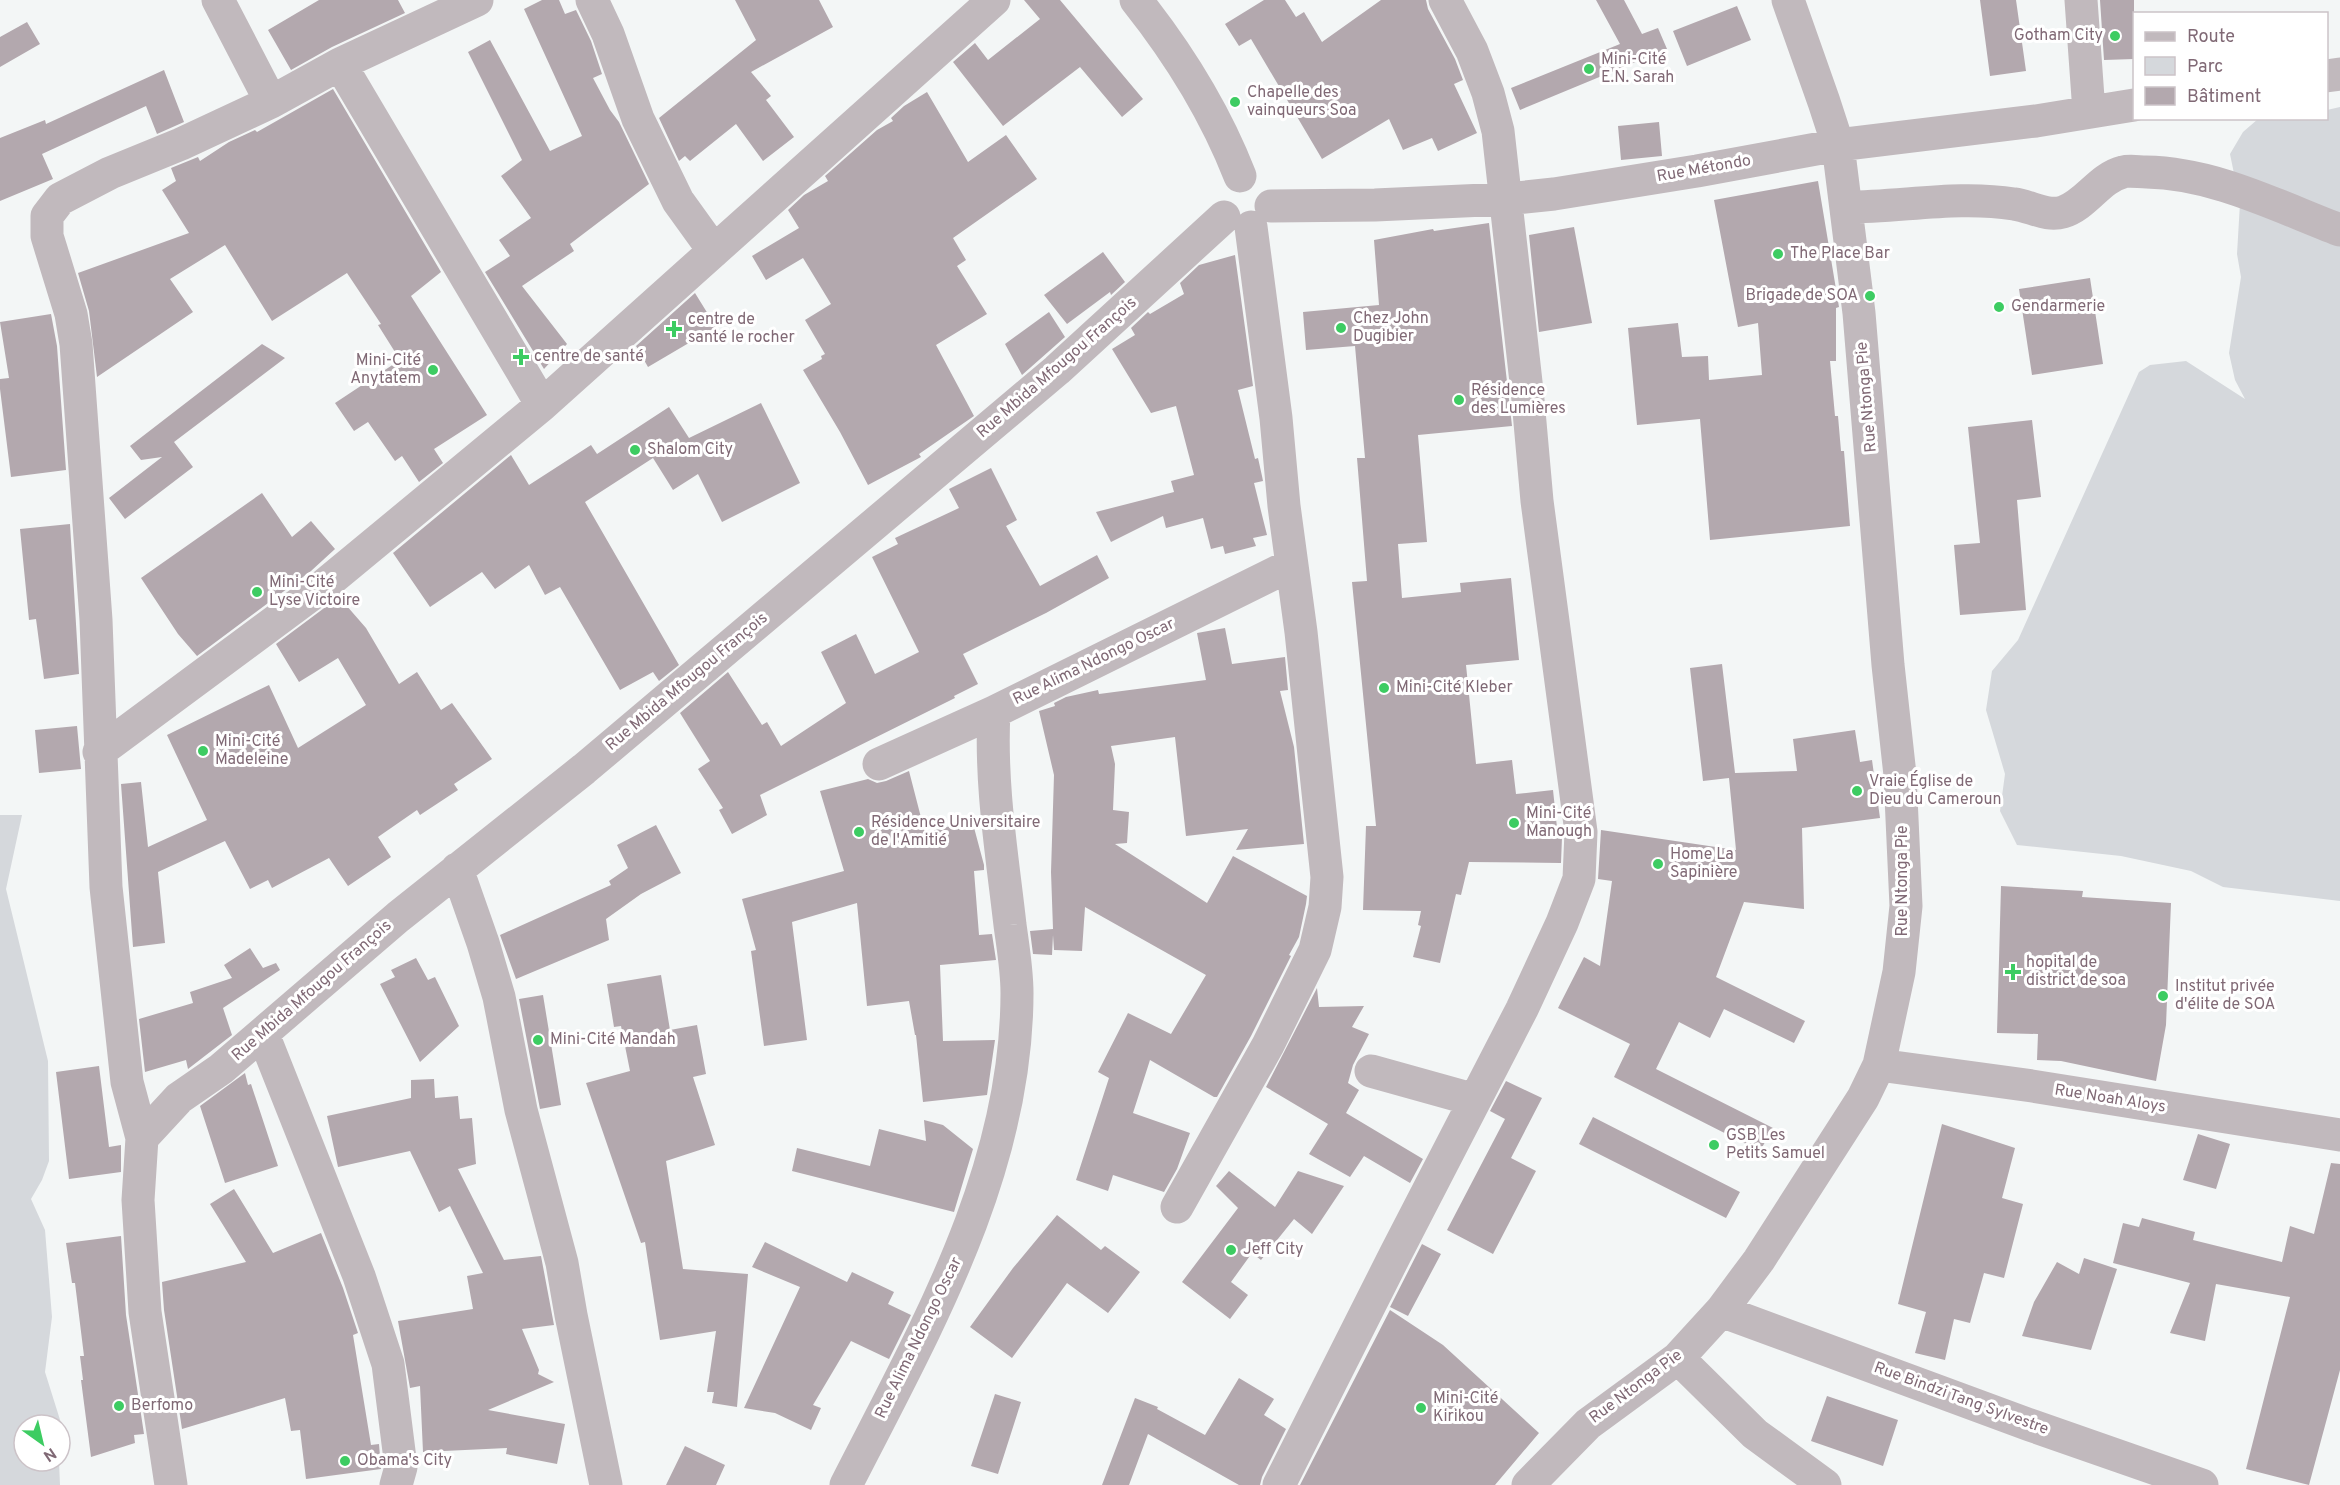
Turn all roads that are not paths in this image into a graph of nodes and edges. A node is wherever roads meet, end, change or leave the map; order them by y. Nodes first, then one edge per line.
1 (218, 0) edge
2 (477, 0) edge
3 (592, 0) edge
4 (994, 0) edge
5 (1136, 0) edge
6 (1445, 0) edge
7 (1788, 0) edge
8 (2081, 0) edge
9 (340, 64) junction
10 (271, 102) junction
11 (2133, 105) edge
12 (2089, 112) junction
13 (1838, 145) junction
14 (1240, 176) junction
15 (1507, 199) junction
16 (1847, 207) junction
17 (1249, 216) junction
18 (2340, 230) edge
19 (714, 251) junction
20 (542, 405) junction
21 (1291, 565) junction
22 (994, 712) junction
23 (99, 752) junction
24 (879, 764) dead end
25 (458, 869) junction
26 (263, 1035) junction
27 (1879, 1065) junction
28 (1371, 1071) dead end
29 (1475, 1100) junction
30 (2340, 1135) edge
31 (142, 1138) junction
32 (1176, 1207) dead end
33 (1720, 1311) junction
34 (1678, 1358) junction
35 (171, 1485) edge
36 (396, 1485) edge
37 (606, 1485) edge
38 (846, 1485) edge
39 (1279, 1485) edge
40 (1528, 1485) edge
41 (1825, 1485) edge
42 (2202, 1485) edge

1 - 10 street
2 - 9 street
3 - 19 street
4 - 19 street
5 - 14 street
6 - 15 street
7 - 13 street, Rue Ntonga Pie
8 - 12 street
9 - 10 street
9 - 20 street
10 - 23 street
11 - 12 street, Rue Métondo
12 - 13 street, Rue Métondo
13 - 15 street, Rue Métondo
13 - 16 street, Rue Ntonga Pie
14 - 17 street
14 - 17 street
15 - 17 street, Rue Métondo
15 - 29 street
16 - 18 street
16 - 27 street, Rue Ntonga Pie
17 - 21 street
17 - 25 street, Rue Mbida Mfougou François
19 - 20 street
20 - 23 street
21 - 22 street, Rue Alima Ndongo Oscar
21 - 32 street
22 - 24 street
22 - 38 street, Rue Alima Ndongo Oscar
23 - 31 street
25 - 26 street, Rue Mbida Mfougou François
25 - 37 street
26 - 31 street, Rue Mbida Mfougou François
26 - 36 street
27 - 30 street, Rue Noah Aloys
27 - 33 street, Rue Ntonga Pie
28 - 29 street
29 - 39 street
31 - 35 street
33 - 34 street, Rue Ntonga Pie
33 - 42 street, Rue Bindzi Tang Sylvestre
34 - 40 street, Rue Ntonga Pie
34 - 41 street

